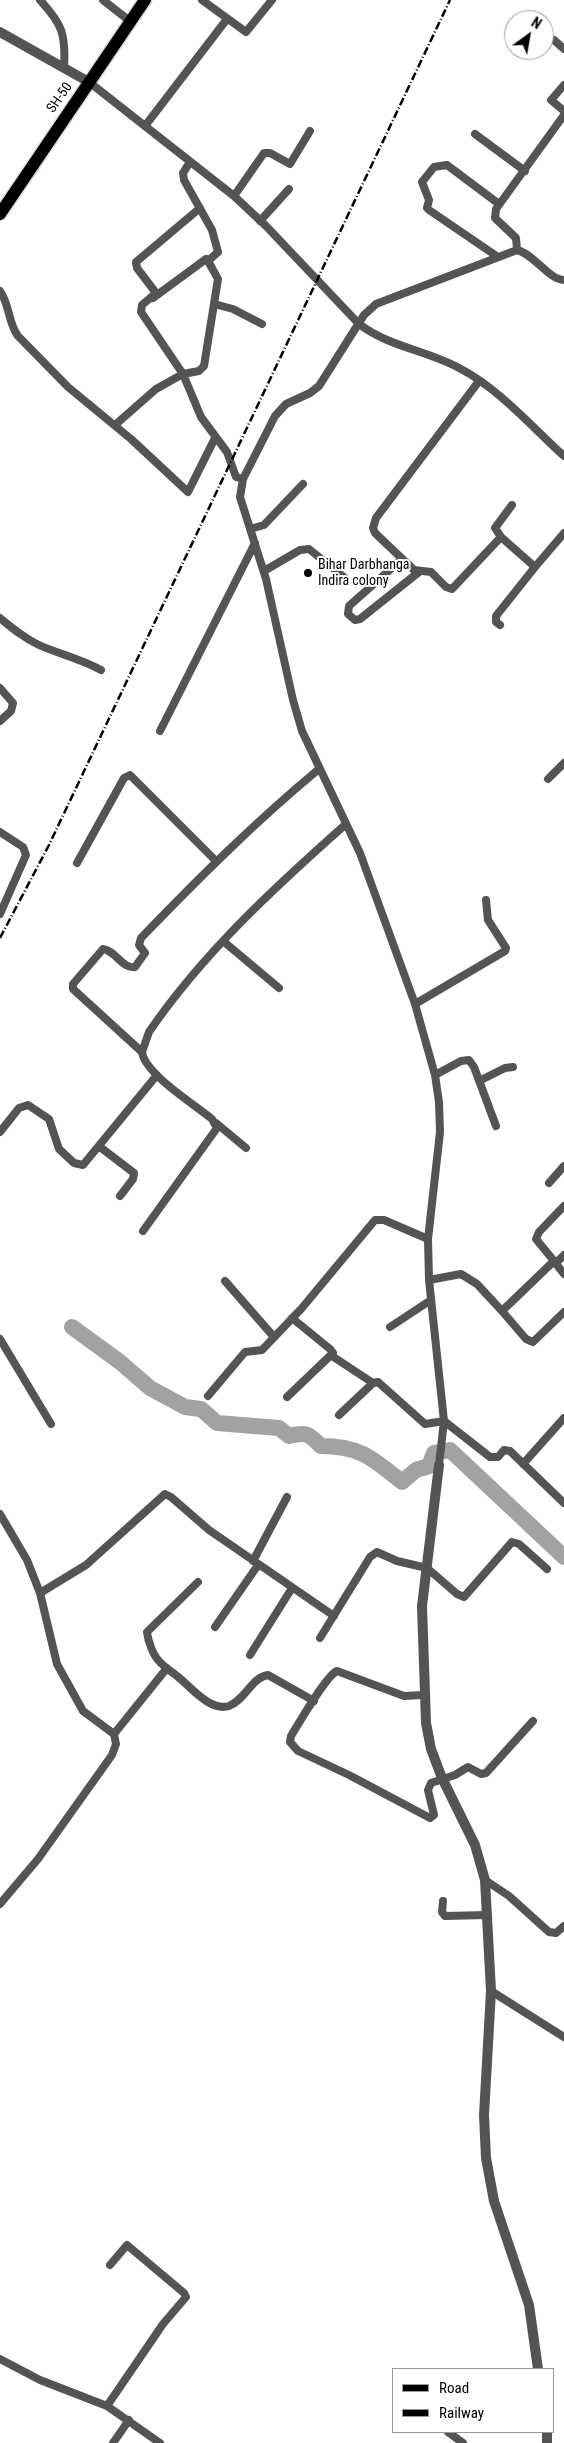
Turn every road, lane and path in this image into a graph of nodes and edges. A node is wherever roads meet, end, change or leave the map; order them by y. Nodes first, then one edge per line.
1 (40, 0) edge
2 (103, 0) edge
3 (145, 0) edge
4 (202, 0) edge
5 (272, 0) edge
6 (227, 19) junction
7 (131, 22) junction
8 (0, 32) edge
9 (554, 40) dead end
10 (564, 49) edge
11 (64, 67) junction
12 (89, 82) junction
13 (564, 84) edge
14 (564, 111) edge
15 (564, 115) edge
16 (146, 126) junction
17 (310, 131) dead end
18 (476, 134) dead end
19 (190, 162) junction
20 (524, 171) junction
21 (289, 189) dead end
22 (234, 196) junction
23 (499, 204) junction
24 (200, 208) junction
25 (0, 214) edge
26 (260, 221) junction
27 (517, 250) junction
28 (498, 257) junction
29 (206, 259) dead end
30 (564, 280) edge
31 (0, 291) edge
32 (152, 298) junction
33 (214, 304) junction
34 (262, 324) dead end
35 (359, 324) junction
36 (183, 374) junction
37 (479, 381) junction
38 (115, 425) junction
39 (215, 438) junction
40 (564, 456) edge
41 (243, 479) junction
42 (303, 484) dead end
43 (512, 506) dead end
44 (250, 529) junction
45 (564, 533) edge
46 (501, 538) junction
47 (255, 543) junction
48 (402, 559) junction
49 (535, 567) junction
50 (264, 570) junction
51 (418, 572) junction
52 (345, 578) dead end
53 (0, 618) edge
54 (500, 625) dead end
55 (101, 670) dead end
56 (0, 688) edge
57 (0, 721) edge
58 (160, 731) dead end
59 (564, 763) edge
60 (319, 769) junction
61 (548, 779) dead end
62 (346, 824) junction
63 (0, 832) edge
64 (216, 861) junction
65 (76, 863) dead end
66 (486, 900) dead end
67 (0, 914) edge
68 (223, 941) junction
69 (279, 988) dead end
70 (415, 1004) junction
71 (142, 1052) junction
72 (513, 1067) dead end
73 (157, 1075) junction
74 (435, 1075) junction
75 (479, 1081) junction
76 (216, 1123) junction
77 (496, 1126) dead end
78 (0, 1132) edge
79 (100, 1147) junction
80 (246, 1148) dead end
81 (564, 1166) edge
82 (549, 1183) dead end
83 (120, 1196) dead end
84 (564, 1206) edge
85 (143, 1231) dead end
86 (428, 1239) junction
87 (564, 1255) edge
88 (555, 1262) junction
89 (564, 1274) edge
90 (429, 1280) junction
91 (225, 1281) dead end
92 (431, 1300) junction
93 (502, 1311) junction
94 (564, 1312) edge
95 (292, 1318) junction
96 (390, 1327) dead end
97 (274, 1337) junction
98 (0, 1339) edge
99 (332, 1356) junction
100 (373, 1383) junction
101 (208, 1396) dead end
102 (287, 1397) dead end
103 (339, 1415) dead end
104 (564, 1418) edge
105 (444, 1421) junction
106 (50, 1424) dead end
107 (524, 1464) junction
108 (439, 1465) joint
109 (287, 1497) dead end
110 (564, 1503) edge
111 (0, 1514) edge
112 (256, 1563) junction
113 (427, 1568) junction
114 (547, 1569) dead end
115 (198, 1582) dead end
116 (292, 1588) junction
117 (40, 1592) junction
118 (334, 1616) junction
119 (215, 1627) dead end
120 (320, 1638) dead end
121 (250, 1655) dead end
122 (167, 1668) junction
123 (423, 1695) junction
124 (314, 1701) junction
125 (533, 1721) dead end
126 (114, 1734) junction
127 (442, 1778) junction
128 (485, 1880) junction
129 (443, 1901) dead end
130 (0, 1904) edge
131 (487, 1915) junction
132 (564, 1926) edge
133 (491, 1991) junction
134 (564, 2037) edge
135 (110, 2265) dead end
136 (0, 2360) edge
137 (538, 2368) edge
138 (107, 2406) junction
139 (129, 2420) junction
140 (449, 2433) edge
141 (113, 2443) edge
142 (160, 2443) edge
143 (463, 2443) edge

1 - 11 street
2 - 7 street
3 - 7 main road, SH-50
4 - 6 street
5 - 6 street
6 - 16 street
7 - 12 main road, SH-50
8 - 11 street
9 - 10 street
11 - 12 street
12 - 16 street
12 - 25 main road, SH-50
13 - 14 street
15 - 20 street
16 - 19 street
17 - 22 street
18 - 20 street
19 - 22 street
19 - 24 street
20 - 23 street
21 - 26 street
22 - 26 street
23 - 27 street
23 - 28 street
24 - 32 street
24 - 33 street
26 - 35 street
27 - 28 street
27 - 30 street
28 - 35 street
29 - 32 street
31 - 38 street
32 - 36 street
33 - 34 street
33 - 36 street
35 - 37 street
35 - 41 street
36 - 38 street
36 - 39 street
37 - 40 street
37 - 48 street
38 - 39 street
39 - 41 street
41 - 44 street
42 - 44 street
43 - 46 street
44 - 47 street
45 - 49 street
46 - 49 street
46 - 51 street
47 - 50 street
47 - 58 street
48 - 51 street
48 - 51 street
49 - 54 street
50 - 52 street
50 - 60 street
53 - 55 street
56 - 57 street
59 - 61 street
60 - 62 street
60 - 64 street
62 - 68 street
62 - 70 street
63 - 67 street
64 - 65 street
64 - 71 street
66 - 70 street
68 - 69 street
68 - 71 street
70 - 74 street
71 - 73 street
72 - 75 street
73 - 76 street
73 - 79 street
74 - 75 street
74 - 86 street
75 - 77 street
76 - 80 street
76 - 85 street
78 - 79 street
79 - 83 street
81 - 82 street
84 - 88 street
86 - 90 street
86 - 95 street
87 - 88 street
88 - 89 street
88 - 93 street
90 - 92 street
90 - 93 street
91 - 97 street
92 - 96 street
92 - 105 street
93 - 94 street
95 - 97 street
95 - 99 street
97 - 101 street
98 - 106 street
99 - 100 street
99 - 102 street
100 - 103 street
100 - 105 street
104 - 107 street
105 - 107 street
105 - 108 street
107 - 110 street
108 - 113 street
109 - 112 street
111 - 117 street
112 - 116 street
112 - 117 street
112 - 119 street
113 - 114 street
113 - 118 street
113 - 123 street
115 - 122 street
116 - 118 street
116 - 121 street
117 - 126 street
118 - 120 street
122 - 124 street
122 - 126 street
123 - 124 street
123 - 127 street
124 - 127 street
125 - 127 street
126 - 130 street
127 - 128 street
128 - 131 street
128 - 132 street
129 - 131 street
131 - 133 street
133 - 134 street
133 - 137 street
135 - 138 street
136 - 138 street
138 - 139 street
139 - 141 street
139 - 142 street
140 - 143 street

